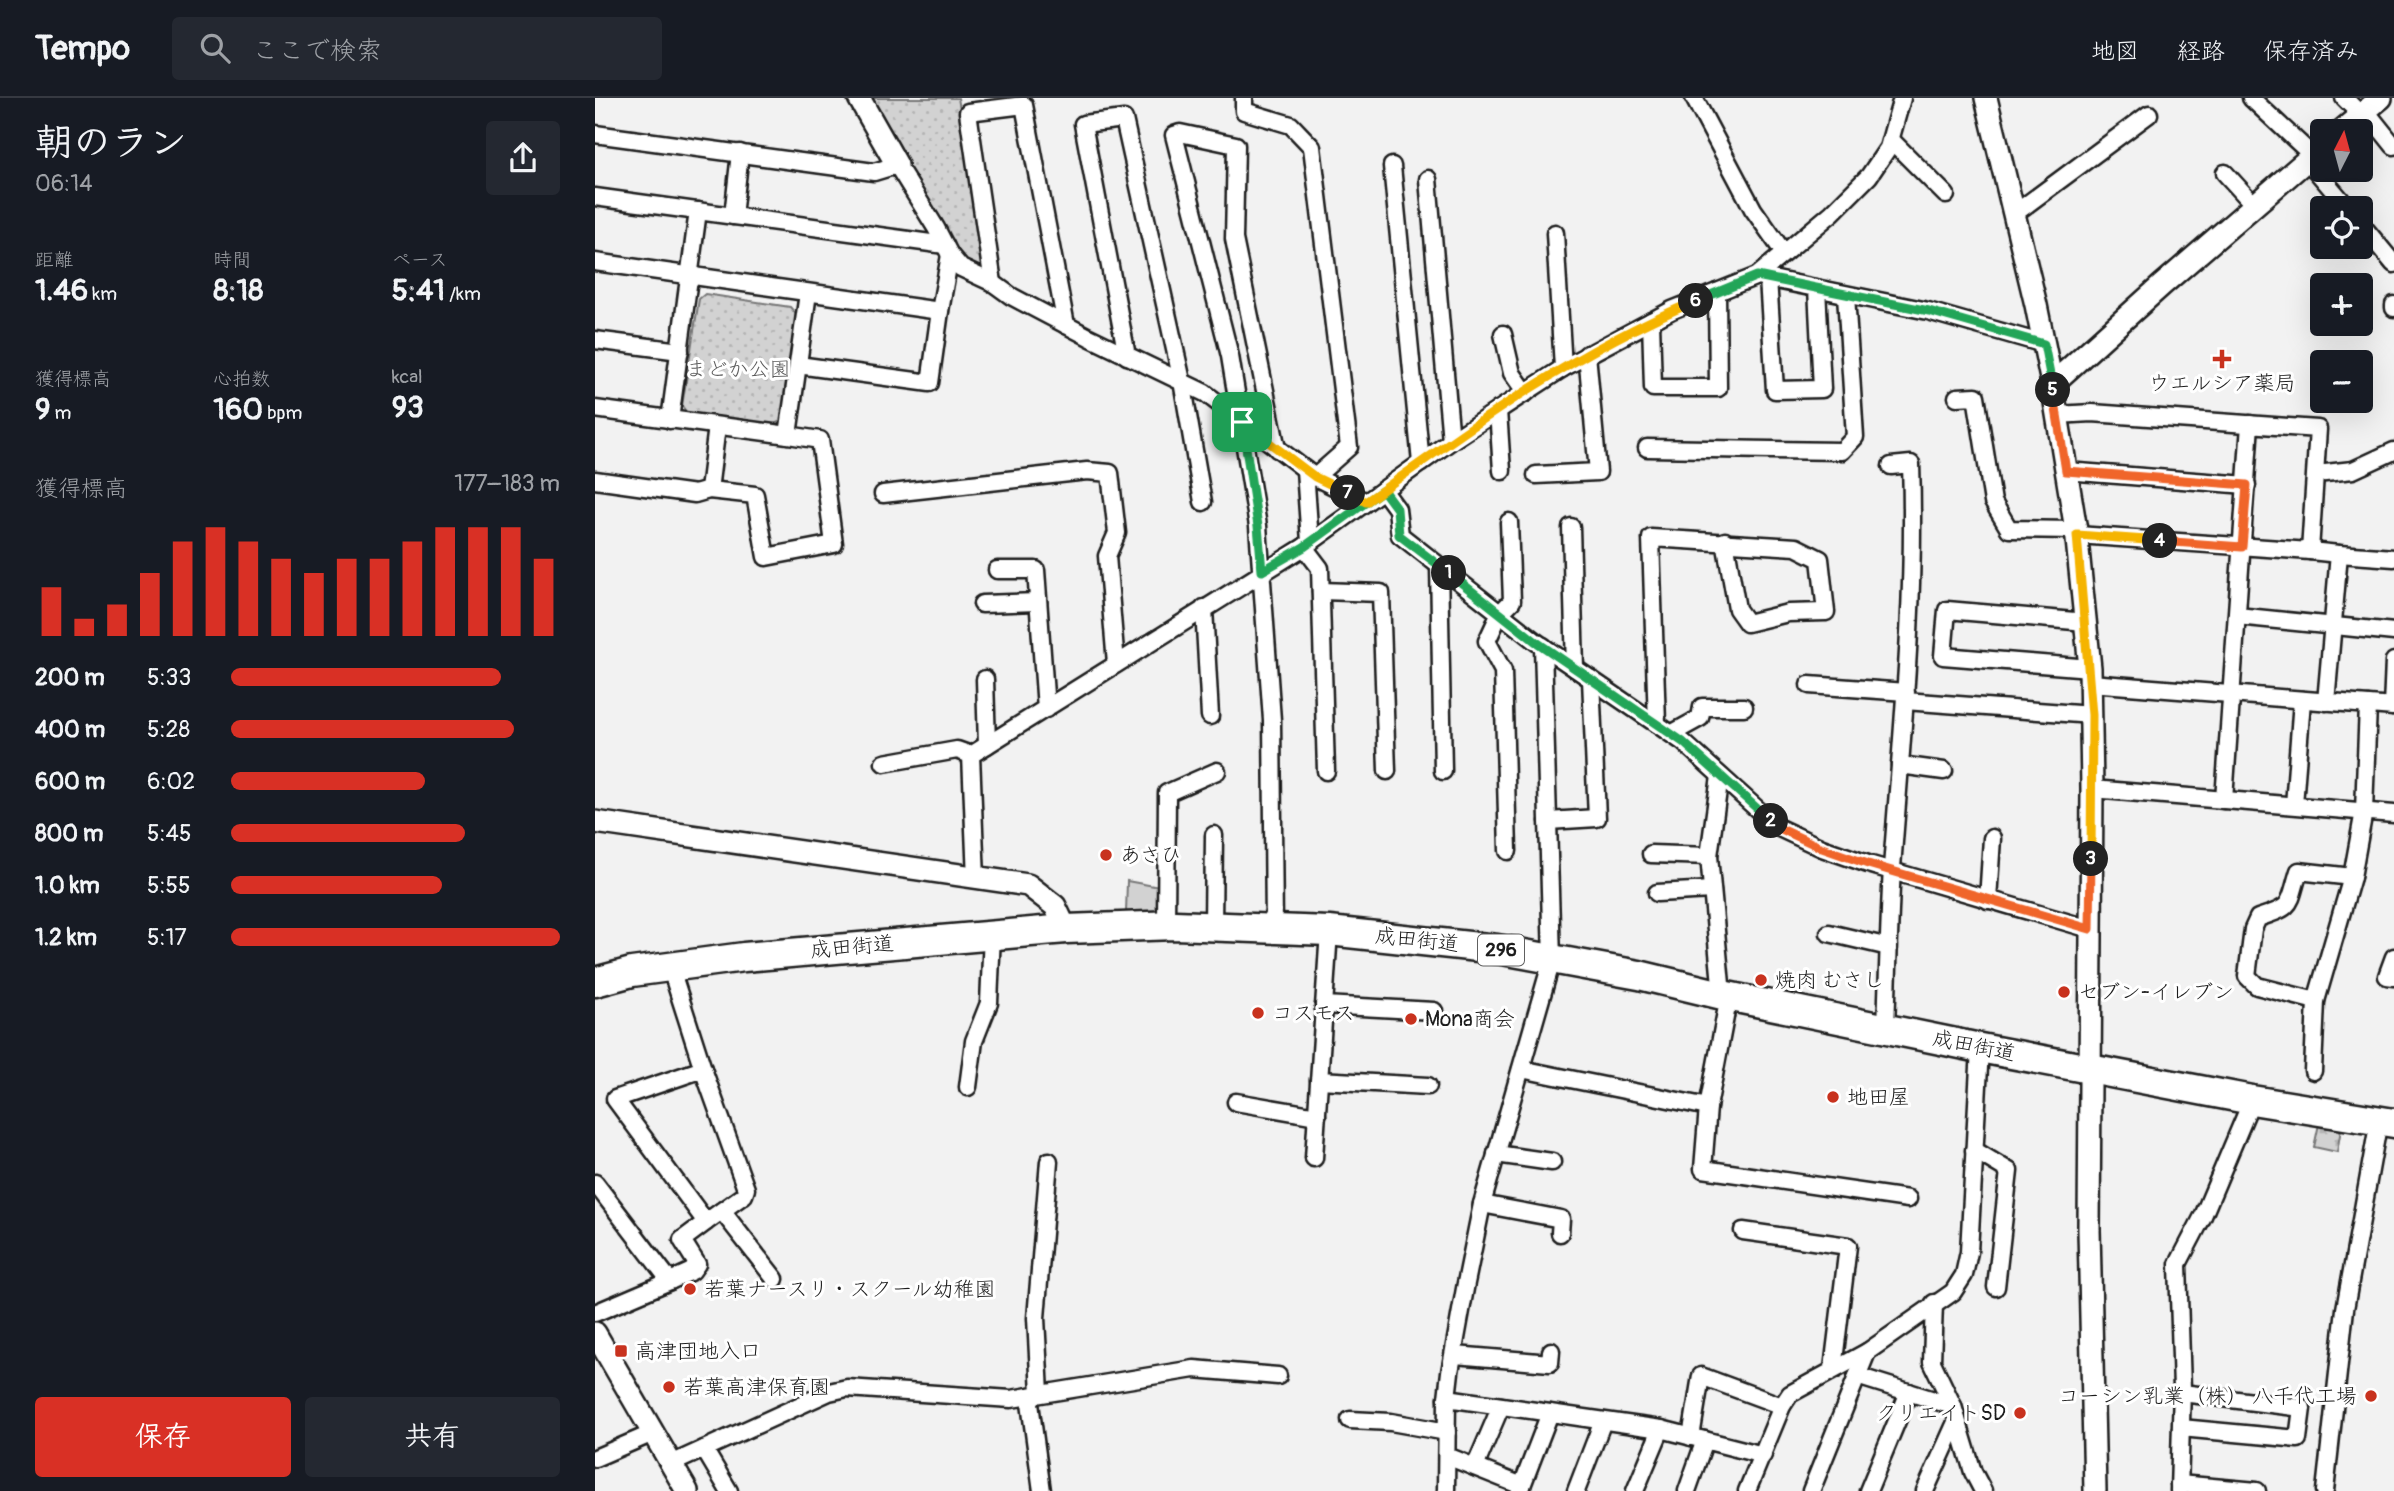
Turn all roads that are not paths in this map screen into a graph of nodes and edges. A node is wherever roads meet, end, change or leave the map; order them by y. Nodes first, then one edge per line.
1 (859, 98) edge
2 (1244, 98) edge
3 (1694, 98) edge
4 (1902, 98) edge
5 (1986, 98) edge
6 (2251, 98) edge
7 (2344, 98) edge
8 (2369, 108) edge
9 (2149, 114) dead end
10 (595, 134) edge
11 (1891, 140) junction
12 (2394, 146) edge
13 (2310, 150) edge
14 (740, 153) junction
15 (2310, 158) edge
16 (897, 165) junction
17 (1392, 166) dead end
18 (2225, 173) dead end
19 (1427, 179) dead end
20 (1946, 194) dead end
21 (595, 197) edge
22 (2255, 206) junction
23 (698, 211) junction
24 (2014, 214) junction
25 (733, 216) junction
26 (1555, 233) dead end
27 (2373, 239) edge
28 (948, 250) junction
29 (1784, 253) junction
30 (595, 262) edge
31 (2394, 264) edge
32 (690, 275) junction
33 (1763, 277) junction
34 (993, 283) junction
35 (1817, 288) junction
36 (1717, 292) junction
37 (808, 293) junction
38 (1846, 295) junction
39 (940, 311) junction
40 (1651, 321) junction
41 (1066, 325) junction
42 (1503, 334) dead end
43 (595, 340) edge
44 (2044, 344) junction
45 (680, 351) junction
46 (1587, 354) junction
47 (1127, 356) junction
48 (798, 365) junction
49 (1563, 368) junction
50 (1182, 381) junction
51 (2052, 384) junction
52 (1526, 393) junction
53 (1957, 397) dead end
54 (595, 409) edge
55 (1498, 410) junction
56 (2057, 415) junction
57 (670, 420) junction
58 (1242, 422) junction
59 (2250, 424) junction
60 (717, 426) junction
61 (788, 435) junction
62 (1451, 441) junction
63 (1647, 448) dead end
64 (1277, 449) junction
65 (2394, 451) edge
66 (1421, 463) junction
67 (1891, 466) dead end
68 (1502, 471) dead end
69 (2066, 471) junction
70 (1310, 474) junction
71 (2316, 474) junction
72 (1536, 475) dead end
73 (595, 480) edge
74 (2247, 485) junction
75 (709, 490) junction
76 (1383, 490) junction
77 (883, 494) dead end
78 (1203, 502) dead end
79 (1366, 502) junction
80 (1509, 523) dead end
81 (1571, 527) dead end
82 (2077, 532) junction
83 (1725, 541) junction
84 (1307, 544) junction
85 (2242, 547) junction
86 (2310, 551) junction
87 (2339, 554) junction
88 (2394, 558) edge
89 (1439, 566) junction
90 (997, 570) dead end
91 (1262, 571) junction
92 (1321, 591) junction
93 (1038, 603) junction
94 (982, 604) dead end
95 (1204, 608) junction
96 (1500, 613) junction
97 (2237, 616) junction
98 (2086, 622) junction
99 (2332, 626) junction
100 (2394, 632) edge
101 (1543, 646) junction
102 (2394, 661) edge
103 (1116, 664) junction
104 (1575, 668) junction
105 (2090, 676) junction
106 (985, 679) dead end
107 (1591, 679) junction
108 (1809, 685) dead end
109 (2232, 694) junction
110 (1905, 696) junction
111 (2302, 700) junction
112 (2326, 702) junction
113 (2368, 705) junction
114 (1744, 707) dead end
115 (2393, 707) edge
116 (1046, 709) junction
117 (2092, 715) junction
118 (1210, 716) dead end
119 (1664, 729) junction
120 (987, 745) junction
121 (971, 755) junction
122 (884, 763) dead end
123 (1900, 765) junction
124 (1217, 771) dead end
125 (1326, 771) dead end
126 (1387, 771) dead end
127 (1443, 771) dead end
128 (1944, 771) dead end
129 (1720, 776) junction
130 (2092, 789) junction
131 (2224, 800) junction
132 (2294, 805) junction
133 (2364, 811) junction
134 (2394, 814) edge
135 (1548, 821) junction
136 (595, 822) edge
137 (1214, 835) dead end
138 (1992, 838) dead end
139 (1507, 850) dead end
140 (1651, 853) dead end
141 (1709, 856) junction
142 (1892, 871) junction
143 (2352, 877) junction
144 (976, 879) junction
145 (1712, 890) junction
146 (1657, 893) dead end
147 (1988, 900) junction
148 (1166, 925) junction
149 (1213, 926) junction
150 (1274, 928) junction
151 (1066, 929) junction
152 (2090, 929) junction
153 (1329, 931) junction
154 (1829, 933) dead end
155 (992, 934) junction
156 (1889, 947) junction
157 (2394, 957) edge
158 (1552, 960) junction
159 (670, 966) junction
160 (2394, 977) edge
161 (595, 982) edge
162 (1726, 996) junction
163 (2316, 1001) junction
164 (1324, 1005) junction
165 (1434, 1011) dead end
166 (1886, 1027) junction
167 (1980, 1048) junction
168 (2090, 1067) junction
169 (703, 1069) junction
170 (1521, 1069) junction
171 (2313, 1071) dead end
172 (1319, 1080) junction
173 (1428, 1086) dead end
174 (968, 1087) dead end
175 (2252, 1100) junction
176 (1237, 1102) dead end
177 (1707, 1107) junction
178 (1317, 1116) junction
179 (2386, 1122) edge
180 (1974, 1150) junction
181 (1496, 1154) junction
182 (1314, 1158) dead end
183 (1049, 1161) dead end
184 (1552, 1162) dead end
185 (595, 1183) edge
186 (1908, 1199) dead end
187 (1482, 1204) junction
188 (722, 1211) junction
189 (706, 1222) junction
190 (1743, 1231) dead end
191 (1560, 1233) dead end
192 (775, 1279) dead end
193 (670, 1281) junction
194 (1996, 1286) dead end
195 (1934, 1303) junction
196 (595, 1313) edge
197 (595, 1333) edge
198 (1551, 1351) dead end
199 (1867, 1352) junction
200 (1455, 1355) junction
201 (1833, 1369) junction
202 (1278, 1376) dead end
203 (1857, 1376) junction
204 (1909, 1392) junction
205 (2182, 1393) junction
206 (1034, 1395) junction
207 (1447, 1398) junction
208 (1501, 1406) junction
209 (1782, 1406) junction
210 (1550, 1413) junction
211 (1955, 1413) junction
212 (1350, 1420) dead end
213 (1603, 1421) junction
214 (2181, 1428) junction
215 (1661, 1429) junction
216 (1447, 1432) junction
217 (653, 1433) junction
218 (1698, 1438) junction
219 (704, 1449) junction
220 (1763, 1455) junction
221 (1447, 1456) junction
222 (595, 1458) edge
223 (671, 1464) junction
224 (1475, 1467) junction
225 (2179, 1487) edge
226 (1521, 1488) edge
227 (687, 1491) edge
228 (729, 1491) edge
229 (1042, 1491) edge
230 (1446, 1491) edge
231 (1576, 1491) edge
232 (1635, 1491) edge
233 (1687, 1491) edge
234 (1747, 1491) edge
235 (1811, 1491) edge
236 (1868, 1491) edge
237 (1925, 1491) edge
238 (1983, 1491) edge
239 (2095, 1491) edge
240 (2257, 1491) edge
241 (2325, 1491) edge

1 - 16 street
2 - 70 street
3 - 29 street
4 - 11 street
5 - 24 street
6 - 13 street
7 - 8 street
8 - 12 street
9 - 24 street
10 - 14 street
11 - 20 street
11 - 29 street
14 - 16 street
14 - 25 street
15 - 22 street
16 - 28 street
17 - 66 street
18 - 22 street
19 - 62 street
21 - 23 street
22 - 51 street
23 - 25 street
23 - 32 street
24 - 44 street
25 - 28 street
26 - 49 street
27 - 31 street
28 - 34 street
28 - 39 street
29 - 33 street
30 - 32 street
32 - 37 street
32 - 45 street
33 - 35 street
33 - 35 street
33 - 36 street
34 - 41 street
34 - 41 street
35 - 38 street
36 - 40 street
36 - 40 street
37 - 39 street
37 - 48 street
38 - 44 street
38 - 63 street
39 - 48 street
40 - 46 street
41 - 47 street
42 - 52 street
43 - 45 street
44 - 51 street
45 - 57 street
46 - 49 street
46 - 72 street
47 - 50 street
47 - 50 street
48 - 61 street
49 - 52 street
50 - 58 street
50 - 78 street
51 - 56 street
52 - 55 street
53 - 82 street
54 - 57 street
55 - 62 street
55 - 68 street
56 - 59 street
56 - 69 street
57 - 60 street
58 - 64 street
58 - 64 street
58 - 91 street
59 - 71 street
59 - 74 street
60 - 61 street
60 - 75 street
61 - 75 street
62 - 66 street
64 - 70 street
65 - 71 street
66 - 76 street
67 - 110 street
69 - 74 street
69 - 82 street
70 - 79 street
70 - 84 street
71 - 86 street
73 - 75 street
74 - 85 street
76 - 79 street
76 - 89 street
77 - 103 street
79 - 84 street
80 - 96 street
81 - 104 street
82 - 85 street
82 - 98 street
83 - 83 street
83 - 119 street
84 - 91 street
84 - 92 street
85 - 86 street
85 - 97 street
86 - 87 street
87 - 88 street
87 - 99 street
89 - 96 street
89 - 127 street
90 - 93 street
91 - 95 street
91 - 150 street
92 - 125 street
92 - 126 street
93 - 94 street
93 - 116 street
95 - 103 street
95 - 118 street
96 - 101 street
96 - 139 street
97 - 99 street
97 - 109 street
98 - 105 street
98 - 105 street
99 - 100 street
99 - 112 street
101 - 104 street
101 - 135 street
102 - 115 street
103 - 116 street
104 - 107 street
105 - 109 street
105 - 117 street
106 - 120 street
107 - 119 street
107 - 135 street
108 - 110 street
109 - 111 street
109 - 131 street
110 - 117 street
110 - 123 street
111 - 112 street
111 - 132 street
112 - 113 street
113 - 115 street
113 - 133 street
114 - 119 street
116 - 120 street
117 - 130 street
119 - 129 street
120 - 121 street
121 - 122 street
121 - 144 street
123 - 128 street
123 - 142 street
124 - 148 street
129 - 141 street
129 - 142 street
130 - 131 street
130 - 152 street
131 - 132 street
132 - 133 street
133 - 134 street
133 - 143 street
135 - 158 street
136 - 144 street
137 - 149 street
138 - 147 street
140 - 141 street
141 - 145 street
142 - 147 street
142 - 156 street
143 - 163 street
143 - 163 street
144 - 151 street
145 - 146 street
145 - 162 street
147 - 152 street
148 - 149 highway, 成田街道 / 296
148 - 151 highway, 成田街道 / 296
149 - 150 highway, 成田街道 / 296
150 - 153 highway, 成田街道 / 296
151 - 155 highway, 成田街道 / 296
152 - 168 street
153 - 158 highway, 成田街道 / 296
153 - 164 street
154 - 156 street
155 - 159 highway, 成田街道 / 296
155 - 174 street
156 - 166 street
157 - 160 street
158 - 162 highway, 成田街道 / 296
158 - 170 street
159 - 161 highway, 成田街道 / 296
159 - 169 street
162 - 166 highway, 成田街道 / 296
162 - 177 street
163 - 171 street
164 - 165 street
164 - 172 street
166 - 167 highway, 成田街道 / 296
167 - 168 highway, 成田街道 / 296
167 - 180 street
168 - 175 highway, 成田街道 / 296
168 - 239 street
169 - 188 street
169 - 189 street
170 - 177 street
170 - 181 street
172 - 173 street
172 - 178 street
175 - 179 highway, 成田街道 / 296
175 - 205 street
176 - 178 street
177 - 186 street
178 - 182 street
179 - 241 street
180 - 194 street
180 - 195 street
181 - 184 street
181 - 187 street
183 - 206 street
185 - 193 street
187 - 191 street
187 - 200 street
188 - 189 street
188 - 192 street
189 - 193 street
190 - 201 street
193 - 196 street
195 - 199 street
195 - 211 street
197 - 217 street
198 - 200 street
199 - 201 street
199 - 203 street
200 - 207 street
201 - 209 street
202 - 206 street
203 - 204 street
203 - 235 street
204 - 211 street
204 - 236 street
205 - 214 street
205 - 214 street
206 - 219 street
206 - 229 street
207 - 208 street
207 - 216 street
208 - 210 street
208 - 224 street
209 - 218 street
209 - 220 street
210 - 213 street
210 - 226 street
211 - 237 street
211 - 238 street
212 - 216 street
213 - 215 street
213 - 231 street
214 - 225 street
215 - 218 street
215 - 232 street
216 - 221 street
217 - 222 street
217 - 223 street
218 - 220 street
218 - 233 street
219 - 223 street
219 - 228 street
220 - 234 street
221 - 224 street
221 - 230 street
223 - 227 street
224 - 226 street
225 - 240 street

